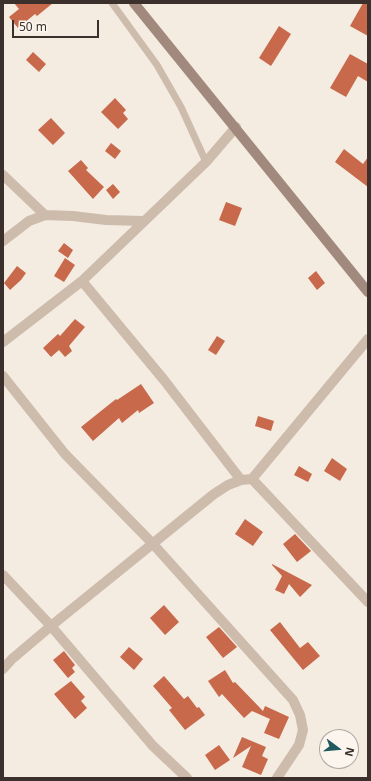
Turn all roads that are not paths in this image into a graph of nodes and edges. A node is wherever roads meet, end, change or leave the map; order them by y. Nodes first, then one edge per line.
1 (112, 3) edge
2 (134, 3) edge
3 (236, 127) junction
4 (206, 162) junction
5 (3, 175) edge
6 (45, 215) junction
7 (144, 221) junction
8 (3, 241) edge
9 (82, 281) junction
10 (368, 292) edge
11 (368, 339) edge
12 (3, 342) edge
13 (3, 376) edge
14 (247, 479) junction
15 (153, 544) junction
16 (3, 575) edge
17 (368, 602) edge
18 (51, 626) junction
19 (3, 669) edge
20 (187, 778) edge
21 (277, 778) edge

1 - 4 lane
2 - 3 main road
3 - 4 street
3 - 10 main road
4 - 7 street
5 - 6 street
6 - 7 street
6 - 8 street
7 - 9 street
9 - 12 street
9 - 14 street
11 - 14 street
13 - 15 street
14 - 15 street
14 - 17 street
15 - 18 street
15 - 21 street
16 - 18 street
18 - 19 street
18 - 20 street

